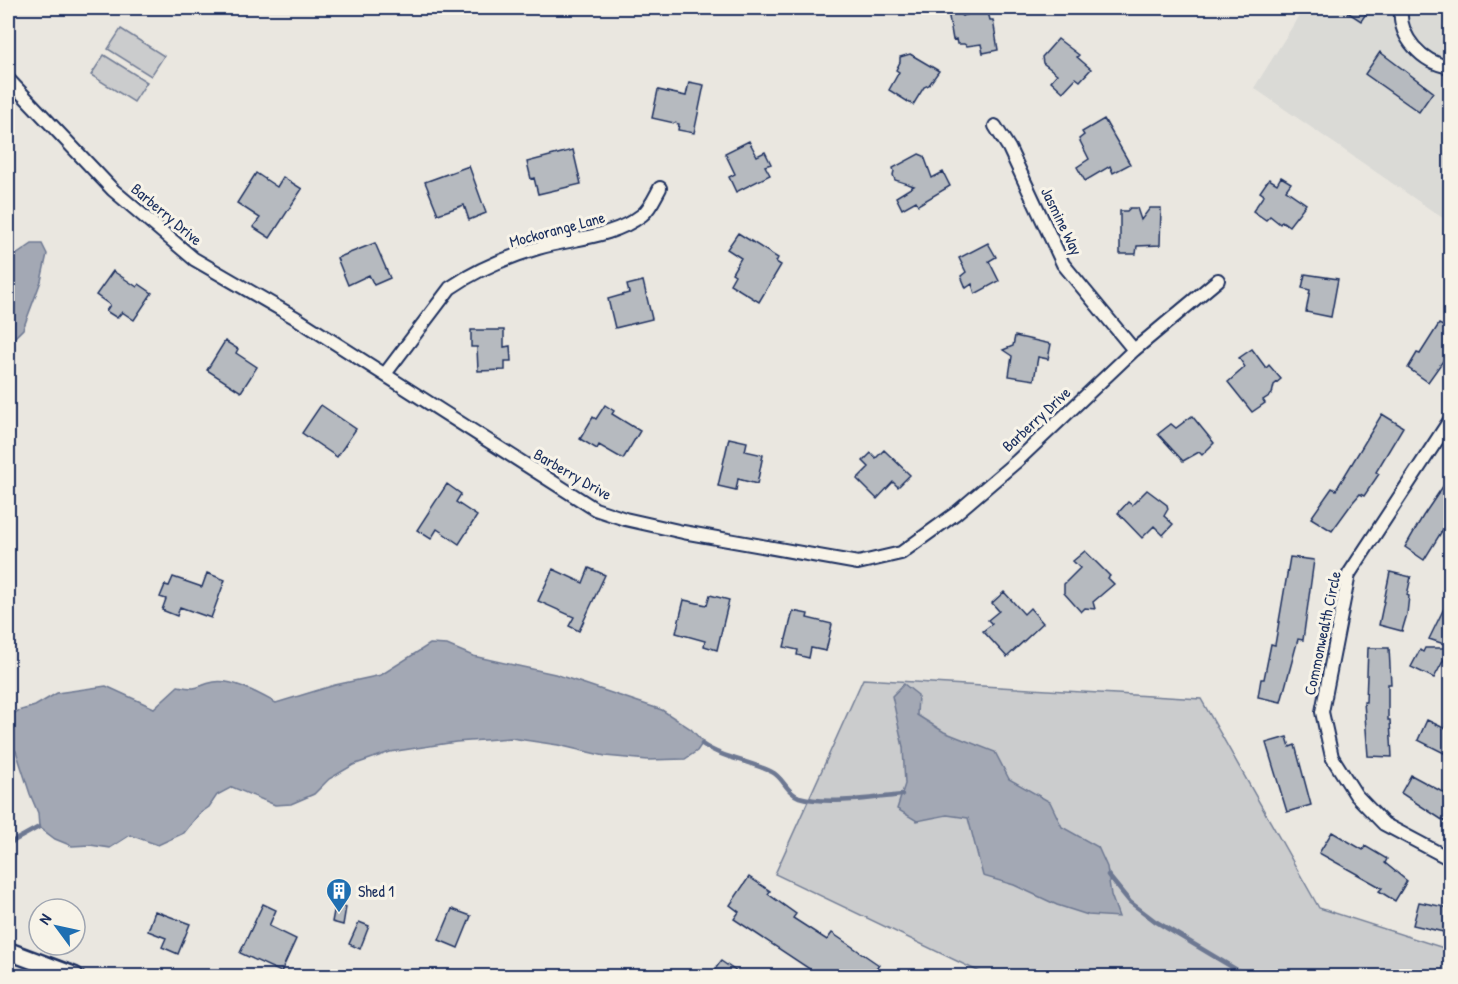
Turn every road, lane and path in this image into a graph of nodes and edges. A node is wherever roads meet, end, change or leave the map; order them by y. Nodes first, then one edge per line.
1 (1401, 8) edge
2 (1450, 67) edge
3 (8, 79) edge
4 (995, 126) dead end
5 (660, 188) dead end
6 (1218, 280) dead end
7 (1134, 351) junction
8 (385, 374) junction
9 (1450, 420) edge
10 (1450, 859) edge
11 (8, 951) edge
12 (75, 976) edge

1 - 2 street
3 - 8 street, Barberry Drive
4 - 7 street, Jasmine Way
5 - 8 street, Mockorange Lane
6 - 7 street, Barberry Drive
7 - 8 street, Barberry Drive
9 - 10 street, Commonwealth Circle
11 - 12 street

